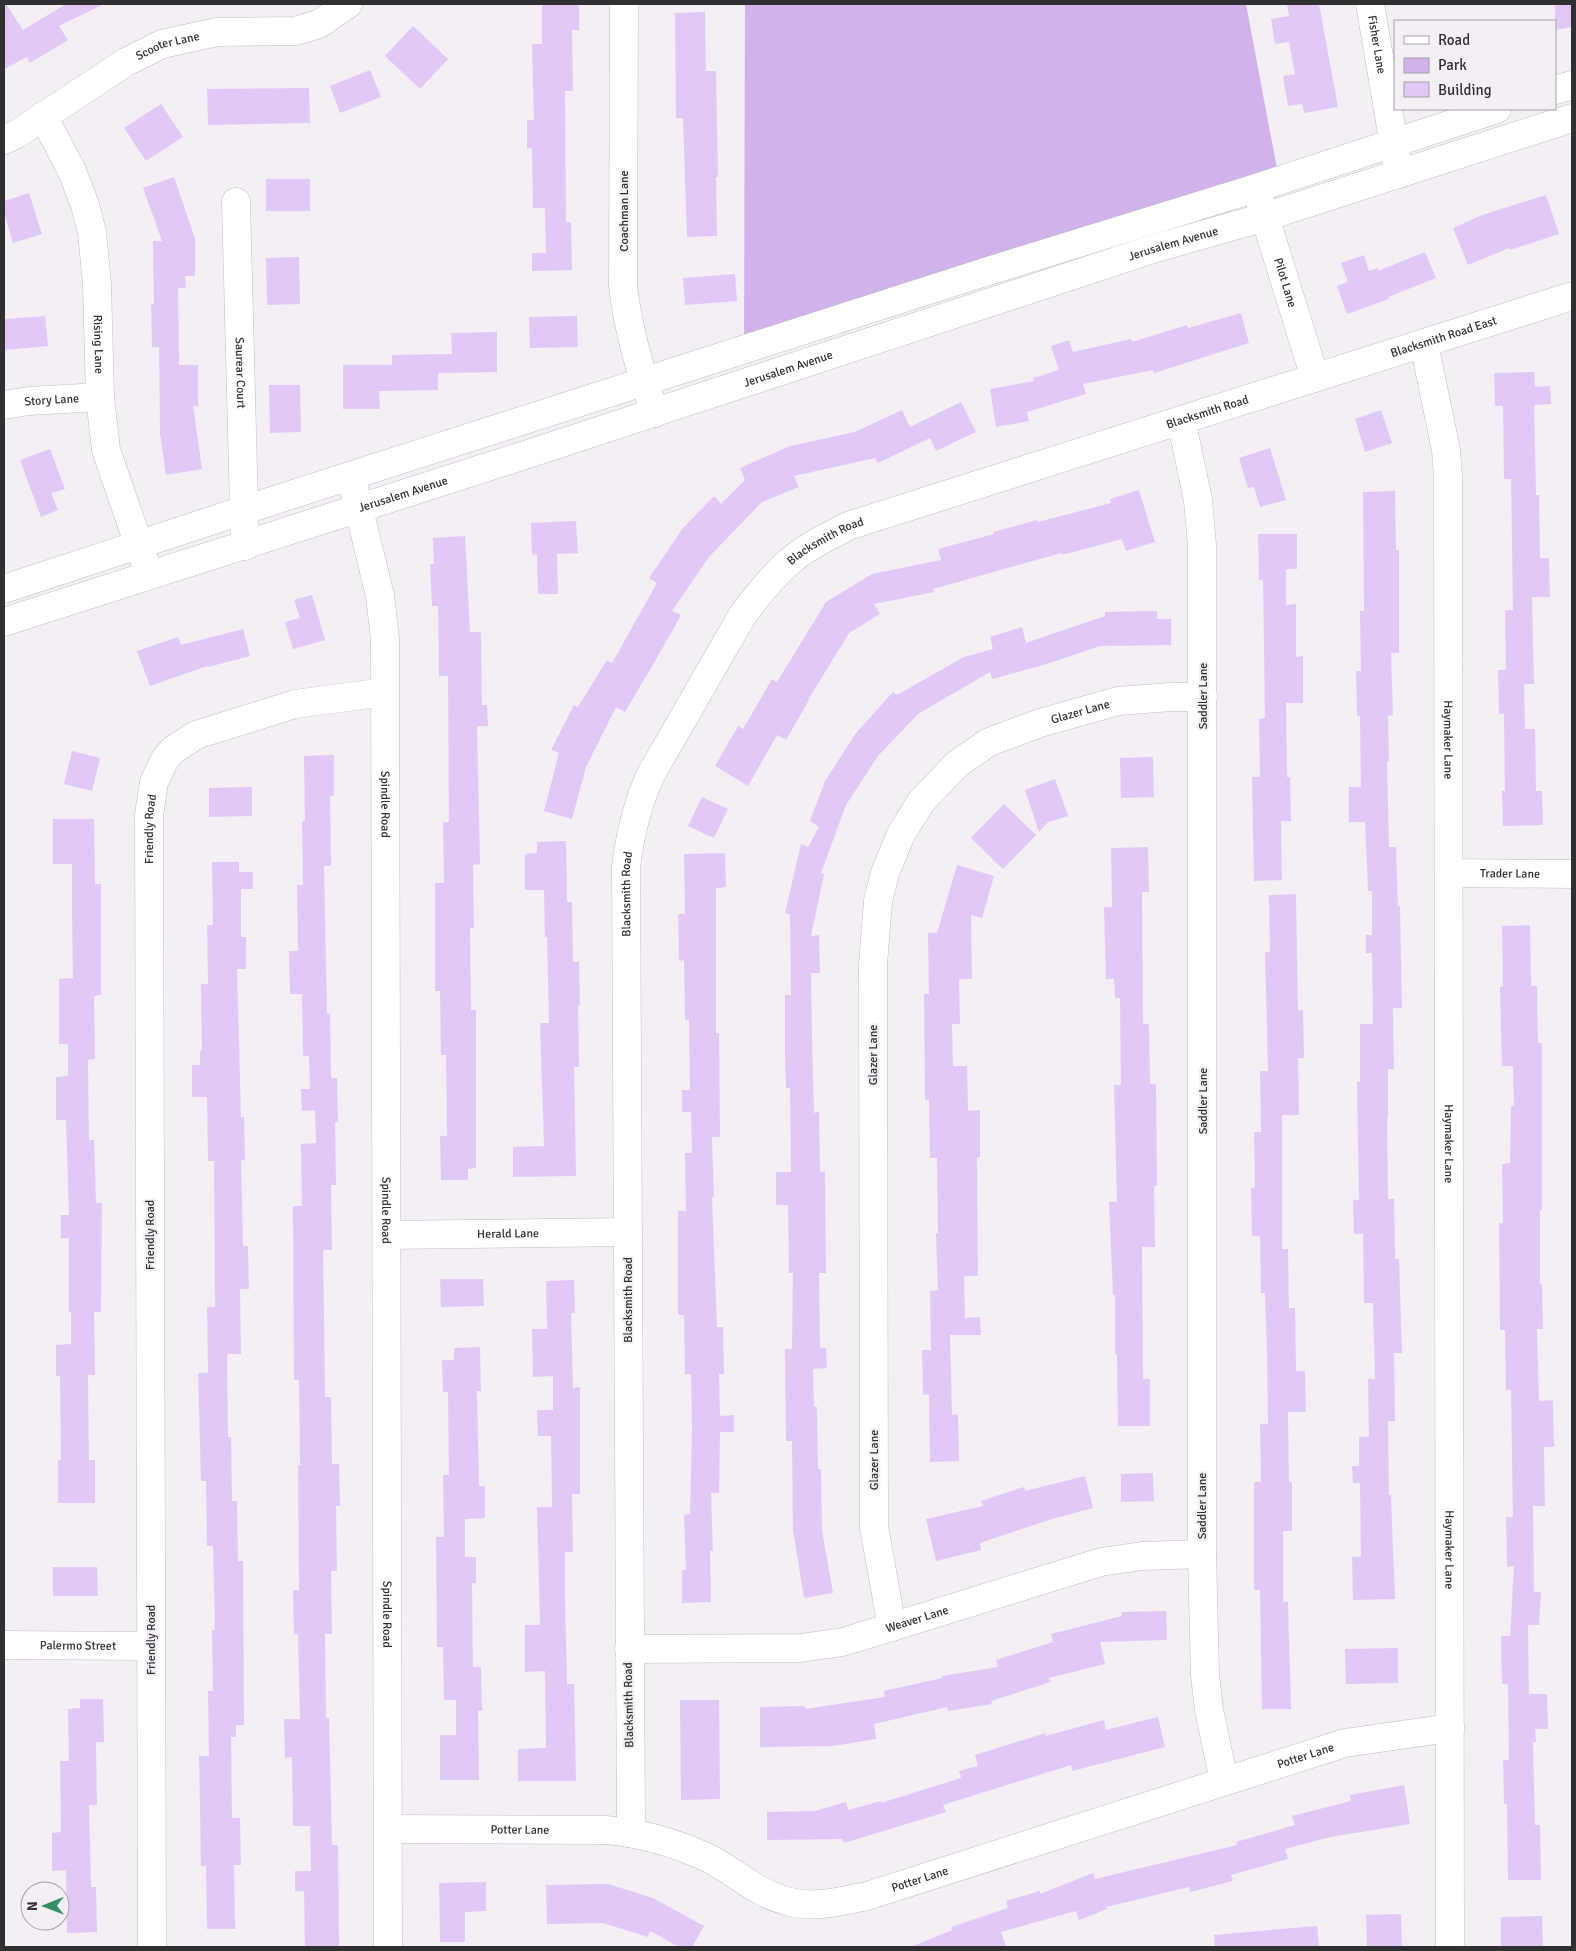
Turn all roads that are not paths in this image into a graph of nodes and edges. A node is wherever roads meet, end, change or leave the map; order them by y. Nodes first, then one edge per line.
1 (348, 4) edge
2 (624, 4) edge
3 (1370, 4) edge
4 (1572, 84) edge
5 (1556, 90) edge
6 (1494, 110) edge
7 (44, 116) junction
8 (1572, 118) edge
9 (4, 140) edge
10 (1394, 142) junction
11 (1399, 174) junction
12 (1256, 188) junction
13 (236, 202) dead end
14 (1265, 217) junction
15 (1572, 296) edge
16 (1424, 344) junction
17 (1315, 378) junction
18 (644, 382) junction
19 (100, 397) junction
20 (4, 405) edge
21 (655, 413) junction
22 (1181, 420) junction
23 (351, 476) junction
24 (358, 509) junction
25 (244, 510) junction
26 (138, 544) junction
27 (245, 546) junction
28 (149, 574) junction
29 (4, 589) edge
30 (4, 622) edge
31 (385, 692) junction
32 (1203, 697) junction
33 (1450, 873) junction
34 (1572, 874) edge
35 (628, 1232) junction
36 (387, 1234) junction
37 (1202, 1554) junction
38 (892, 1628) junction
39 (4, 1645) edge
40 (151, 1646) junction
41 (628, 1649) junction
42 (1450, 1728) junction
43 (1224, 1781) junction
44 (388, 1829) junction
45 (631, 1832) junction
46 (152, 1947) edge
47 (388, 1947) edge
48 (1450, 1947) edge

1 - 7 street, Scooter Lane
2 - 18 street, Coachman Lane
3 - 10 street, Fisher Lane
4 - 5 street
6 - 10 street
7 - 9 street, Scooter Lane
7 - 19 street, Rising Lane
8 - 11 street, Jerusalem Avenue
10 - 11 street, Fisher Lane
10 - 12 street
11 - 14 street, Jerusalem Avenue
12 - 14 street, Pilot Lane
12 - 18 street
13 - 25 street, Saurear Court
14 - 17 street, Pilot Lane
14 - 21 street, Jerusalem Avenue
15 - 16 street, Blacksmith Road East
16 - 17 street, Blacksmith Road East
16 - 33 street, Haymaker Lane
17 - 22 street, Blacksmith Road
18 - 21 street, Coachman Lane
18 - 23 street
19 - 20 street, Story Lane
19 - 26 street, Rising Lane
21 - 24 street, Jerusalem Avenue
22 - 32 street, Saddler Lane
22 - 35 street, Blacksmith Road
23 - 24 street, Spindle Road
23 - 25 street
24 - 27 street, Jerusalem Avenue
24 - 31 street, Spindle Road
25 - 26 street
25 - 27 street, Saurear Court
26 - 28 street, Rising Lane
26 - 29 street
27 - 28 street, Jerusalem Avenue
28 - 30 street, Jerusalem Avenue
31 - 36 street, Spindle Road
31 - 40 street, Friendly Road
32 - 37 street, Saddler Lane
32 - 38 street, Glazer Lane
33 - 34 street, Trader Lane
33 - 42 street, Haymaker Lane
35 - 36 street, Herald Lane
35 - 41 street, Blacksmith Road
36 - 44 street, Spindle Road
37 - 38 street, Weaver Lane
37 - 43 street, Saddler Lane
38 - 41 street, Weaver Lane
39 - 40 street, Palermo Street
40 - 46 street, Friendly Road
41 - 45 street, Blacksmith Road
42 - 43 street, Potter Lane
42 - 48 street, Haymaker Lane
43 - 45 street, Potter Lane
44 - 45 street, Potter Lane
44 - 47 street, Spindle Road

